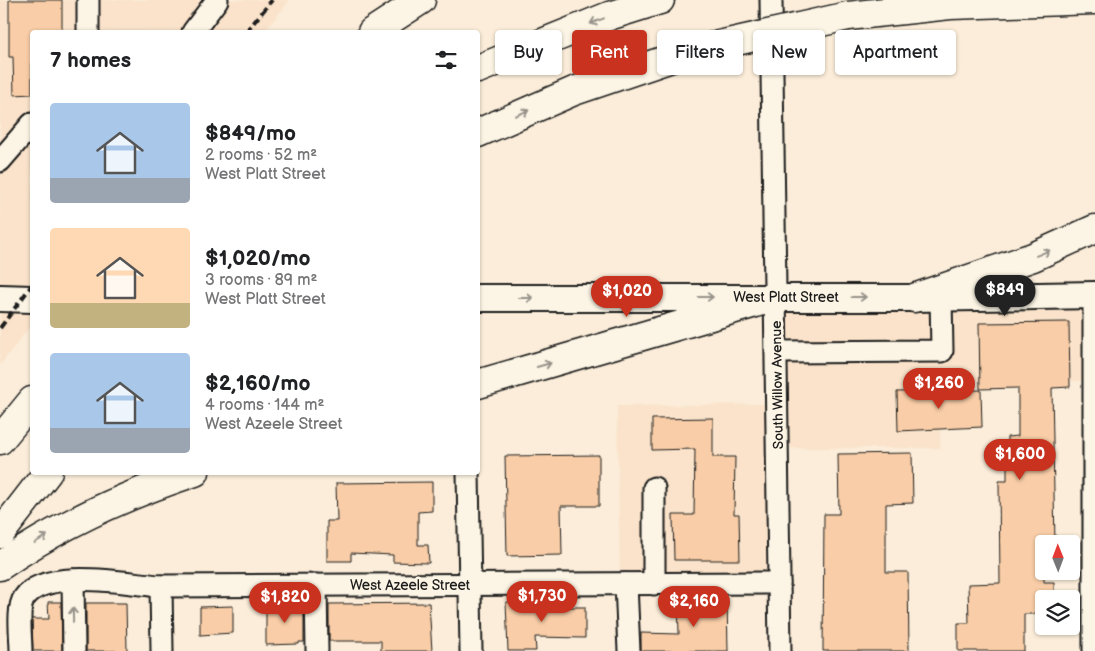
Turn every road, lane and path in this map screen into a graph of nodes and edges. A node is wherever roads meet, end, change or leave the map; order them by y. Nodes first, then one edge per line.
1 (88, 0) edge
2 (218, 0) edge
3 (421, 0) edge
4 (660, 0) edge
5 (771, 0) edge
6 (1094, 0) edge
7 (88, 30) edge
8 (195, 30) edge
9 (375, 30) edge
10 (480, 68) edge
11 (30, 126) edge
12 (480, 132) edge
13 (0, 161) edge
14 (1095, 229) edge
15 (1094, 295) edge
16 (776, 297) junction
17 (941, 297) junction
18 (0, 298) edge
19 (30, 298) edge
20 (480, 298) edge
21 (914, 298) junction
22 (777, 352) junction
23 (480, 383) edge
24 (30, 401) edge
25 (0, 440) edge
26 (46, 475) edge
27 (186, 475) edge
28 (468, 475) edge
29 (654, 488) dead end
30 (0, 534) edge
31 (1095, 552) edge
32 (0, 566) edge
33 (73, 580) junction
34 (779, 583) junction
35 (626, 584) junction
36 (654, 584) junction
37 (316, 585) junction
38 (470, 585) junction
39 (161, 586) junction
40 (21, 651) edge
41 (74, 651) edge
42 (162, 651) edge
43 (318, 651) edge
44 (471, 651) edge
45 (629, 651) edge
46 (780, 651) edge
47 (1094, 651) edge

1 - 7 street
2 - 8 street
3 - 9 highway
4 -> 10 highway
5 - 16 street, South Willow Avenue
12 -> 6 highway, bridge
11 - 13 street
21 -> 14 highway
15 - 17 main road, West Platt Street
15 - 31 street
20 -> 16 main road, West Platt Street
16 -> 21 main road, West Platt Street
16 - 22 street, South Willow Avenue
23 -> 16 highway
17 - 21 main road, West Platt Street
17 - 22 street
18 - 19 main road
22 - 34 street, South Willow Avenue
24 - 25 highway
26 - 30 highway
32 -> 27 highway
28 - 38 street
29 - 36 street
31 - 47 street
33 - 39 street, West Azeele Street
33 - 40 street, West Azeele Street
41 -> 33 street
34 - 36 street, West Azeele Street
34 - 46 street, South Willow Avenue
35 - 36 street, West Azeele Street
35 - 38 street, West Azeele Street
35 - 45 street
37 - 38 street, West Azeele Street
37 - 39 street, West Azeele Street
37 - 43 street
38 - 44 street
39 - 42 street

